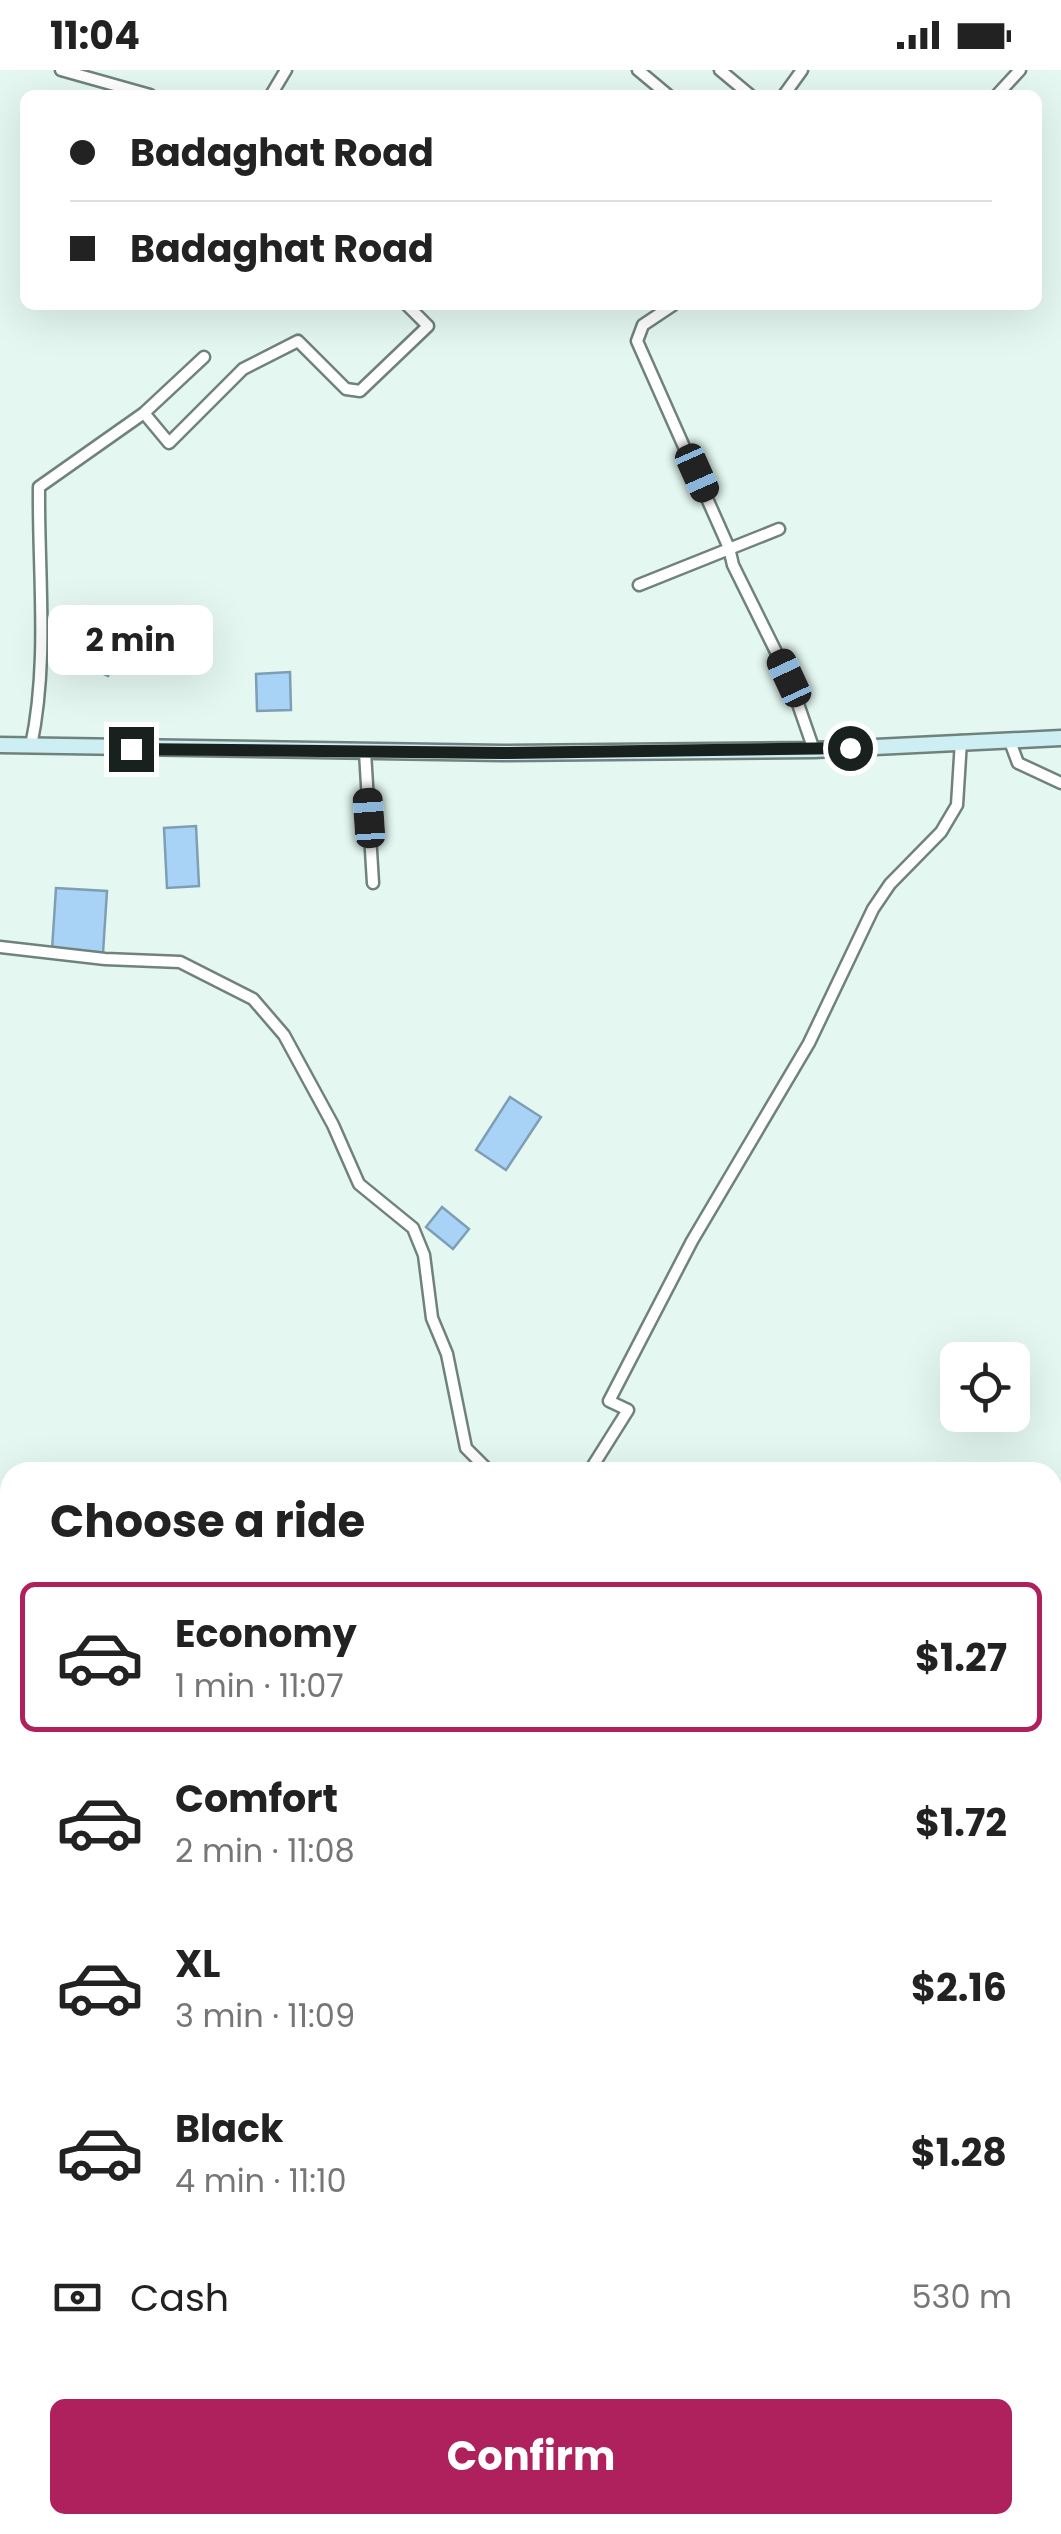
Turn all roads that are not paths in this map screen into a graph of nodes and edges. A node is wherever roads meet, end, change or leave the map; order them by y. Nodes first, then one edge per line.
1 (61, 70) edge
2 (638, 70) edge
3 (720, 70) edge
4 (1020, 70) edge
5 (132, 90) edge
6 (662, 90) edge
7 (744, 90) edge
8 (1002, 90) edge
9 (412, 310) edge
10 (665, 310) edge
11 (204, 358) dead end
12 (144, 413) junction
13 (780, 529) dead end
14 (729, 548) junction
15 (639, 586) dead end
16 (1061, 738) edge
17 (1009, 739) junction
18 (961, 741) junction
19 (0, 745) edge
20 (30, 746) junction
21 (814, 750) junction
22 (364, 752) junction
23 (1061, 783) edge
24 (373, 883) dead end
25 (0, 947) edge
26 (480, 1462) edge
27 (596, 1462) edge

1 - 5 street
2 - 6 street
3 - 7 street
4 - 8 street
9 - 12 street
10 - 14 street
11 - 12 street
12 - 20 street
13 - 14 street
14 - 15 street
14 - 21 street
16 - 17 main road
17 - 18 main road
17 - 23 street
18 - 21 main road
18 - 27 street
19 - 20 main road
20 - 22 main road
21 - 22 main road
22 - 24 street
25 - 26 street

